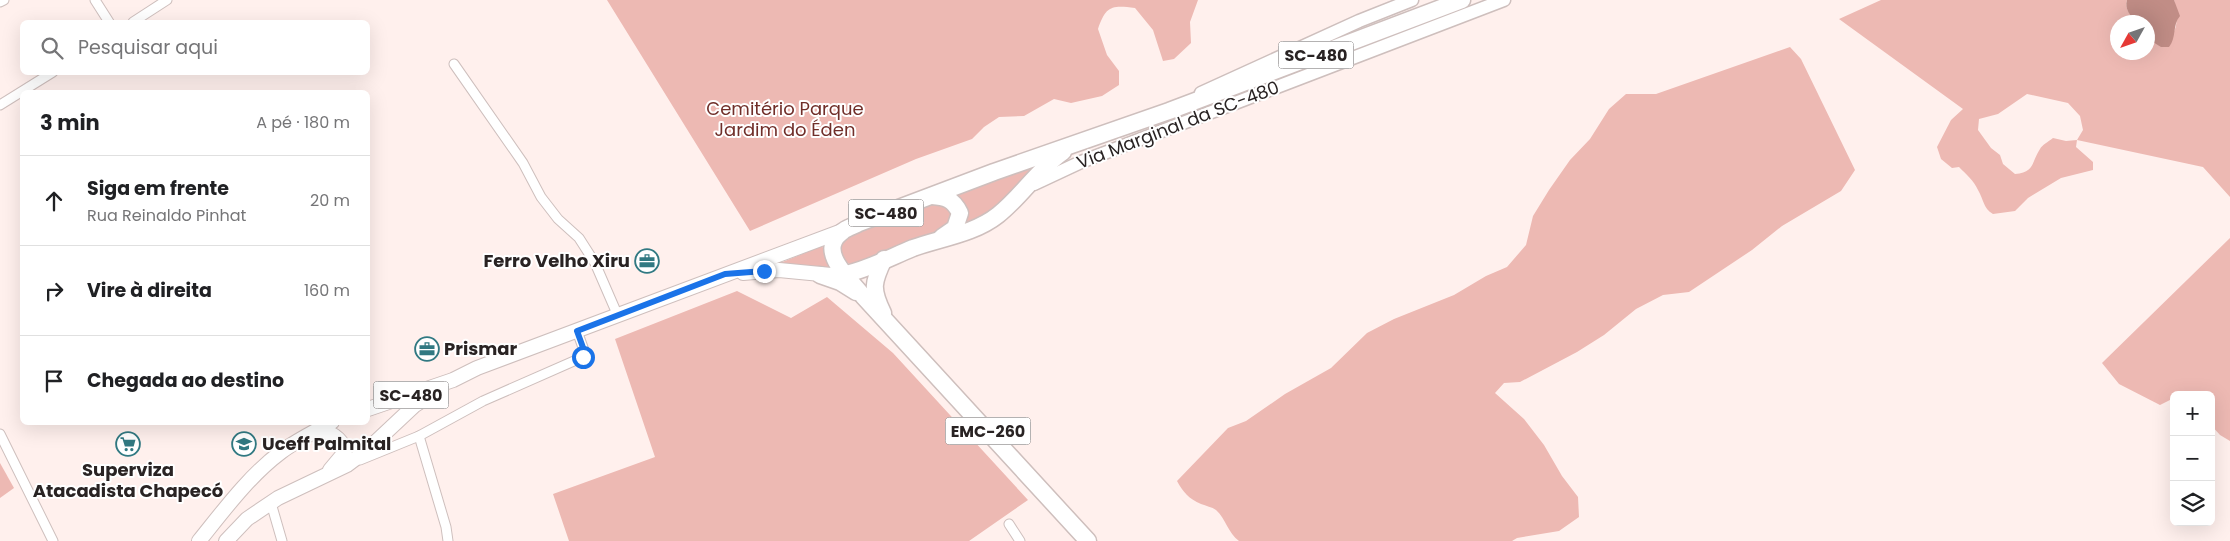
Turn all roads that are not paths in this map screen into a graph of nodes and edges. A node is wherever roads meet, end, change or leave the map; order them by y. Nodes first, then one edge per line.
1 (4, 0) edge
2 (95, 0) edge
3 (167, 0) edge
4 (1412, 0) edge
5 (1462, 0) edge
6 (1504, 0) edge
7 (0, 2) edge
8 (108, 20) edge
9 (136, 20) edge
10 (454, 64) dead end
11 (48, 75) edge
12 (24, 90) edge
13 (20, 93) edge
14 (0, 105) edge
15 (1169, 110) junction
16 (1077, 142) junction
17 (1023, 191) junction
18 (932, 196) junction
19 (842, 232) junction
20 (936, 240) junction
21 (884, 259) junction
22 (725, 274) junction
23 (846, 274) junction
24 (820, 275) junction
25 (863, 296) junction
26 (618, 316) junction
27 (887, 321) junction
28 (577, 331) junction
29 (453, 380) junction
30 (370, 408) edge
31 (326, 426) edge
32 (0, 434) edge
33 (419, 436) junction
34 (347, 465) junction
35 (326, 474) junction
36 (271, 503) junction
37 (1009, 524) dead end
38 (53, 541) edge
39 (199, 541) edge
40 (226, 541) edge
41 (282, 541) edge
42 (448, 541) edge
43 (1020, 541) edge
44 (1088, 541) edge

1 - 7 street
2 - 8 street
3 - 9 street
4 - 15 main road
5 - 15 highway, SC-480
6 - 17 main road, Via Marginal da SC-480
10 - 26 street
11 - 12 street
13 - 14 street
15 - 16 highway, SC-480
16 - 17 highway, SC-480
16 - 18 highway, SC-480
17 - 20 highway, SC-480
18 - 19 highway, SC-480
18 - 20 highway
19 - 22 main road, SC-480
19 - 23 highway, EMC-260
20 - 21 highway, SC-480
21 - 23 highway, SC-480
21 - 27 highway, EMC-260
22 - 24 main road, SC-480
22 - 26 main road, SC-480
23 - 24 main road, SC-480
23 - 25 highway, EMC-260
24 - 25 highway
25 - 27 highway, EMC-260
26 - 28 main road, SC-480
27 - 44 highway, EMC-260
28 - 29 main road, SC-480
28 - 33 street
29 - 30 main road, SC-480
29 - 34 main road
31 - 35 main road
31 - 39 main road
32 - 38 street
33 - 34 street
33 - 42 street
34 - 35 main road
35 - 36 main road
36 - 40 main road
36 - 41 street
37 - 43 street

